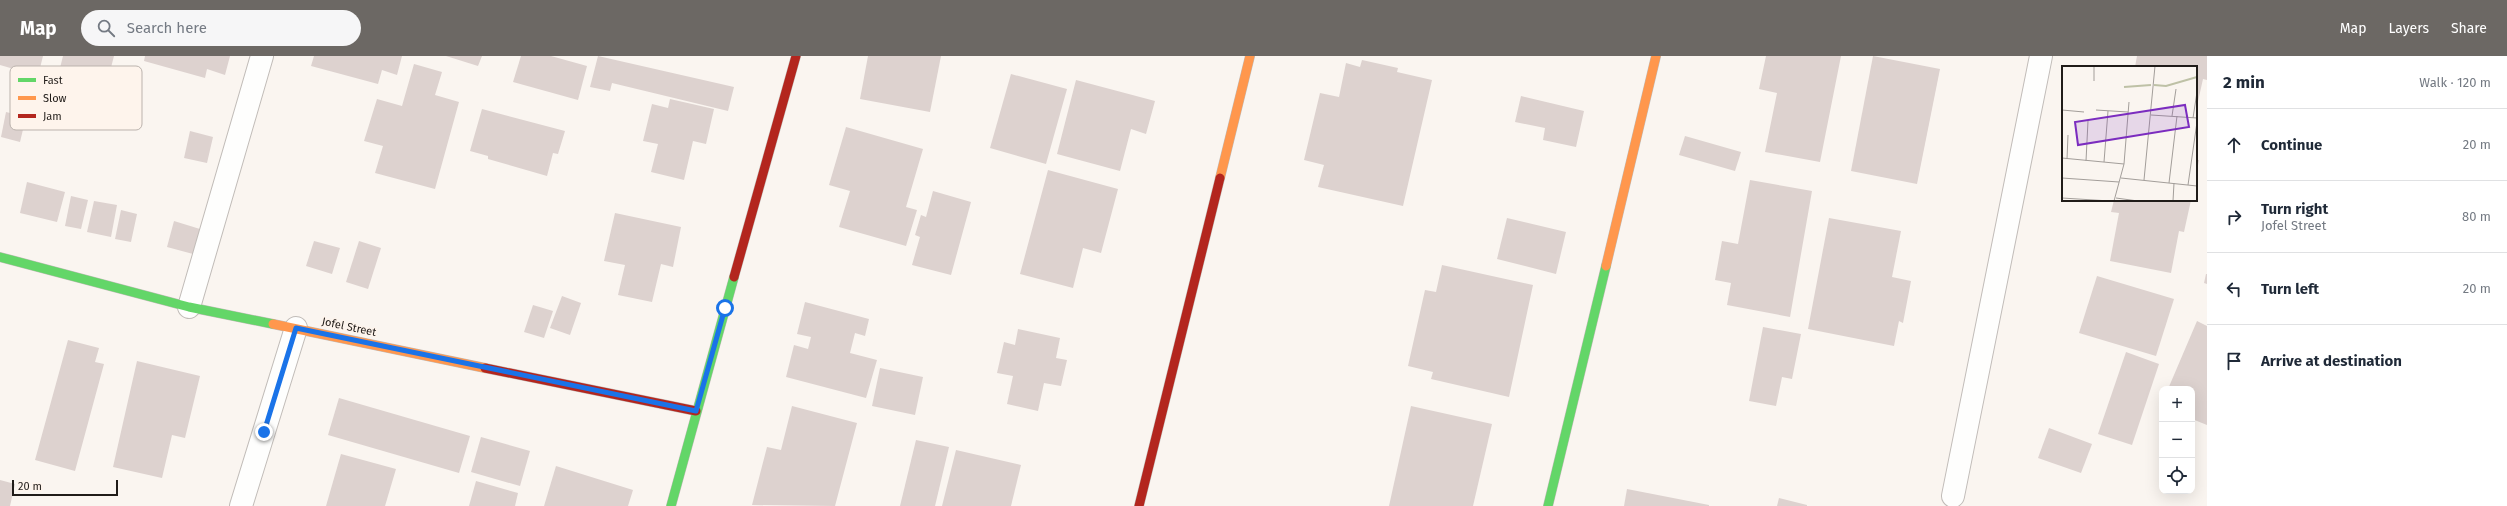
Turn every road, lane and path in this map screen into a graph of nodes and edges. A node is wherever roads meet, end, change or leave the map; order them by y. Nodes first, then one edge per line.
1 (262, 56) edge
2 (796, 56) edge
3 (1250, 56) edge
4 (1656, 56) edge
5 (2041, 56) edge
6 (0, 257) edge
7 (189, 307) junction
8 (296, 328) junction
9 (696, 411) junction
10 (1953, 496) dead end
11 (241, 506) edge
12 (671, 506) edge
13 (1139, 506) edge
14 (1548, 506) edge

1 - 7 street
2 - 9 street
3 - 13 street
4 - 14 street
5 - 10 street
6 - 7 street, Jofel Street
7 - 8 street, Jofel Street
8 - 9 street, Jofel Street
8 - 11 street
9 - 12 street

